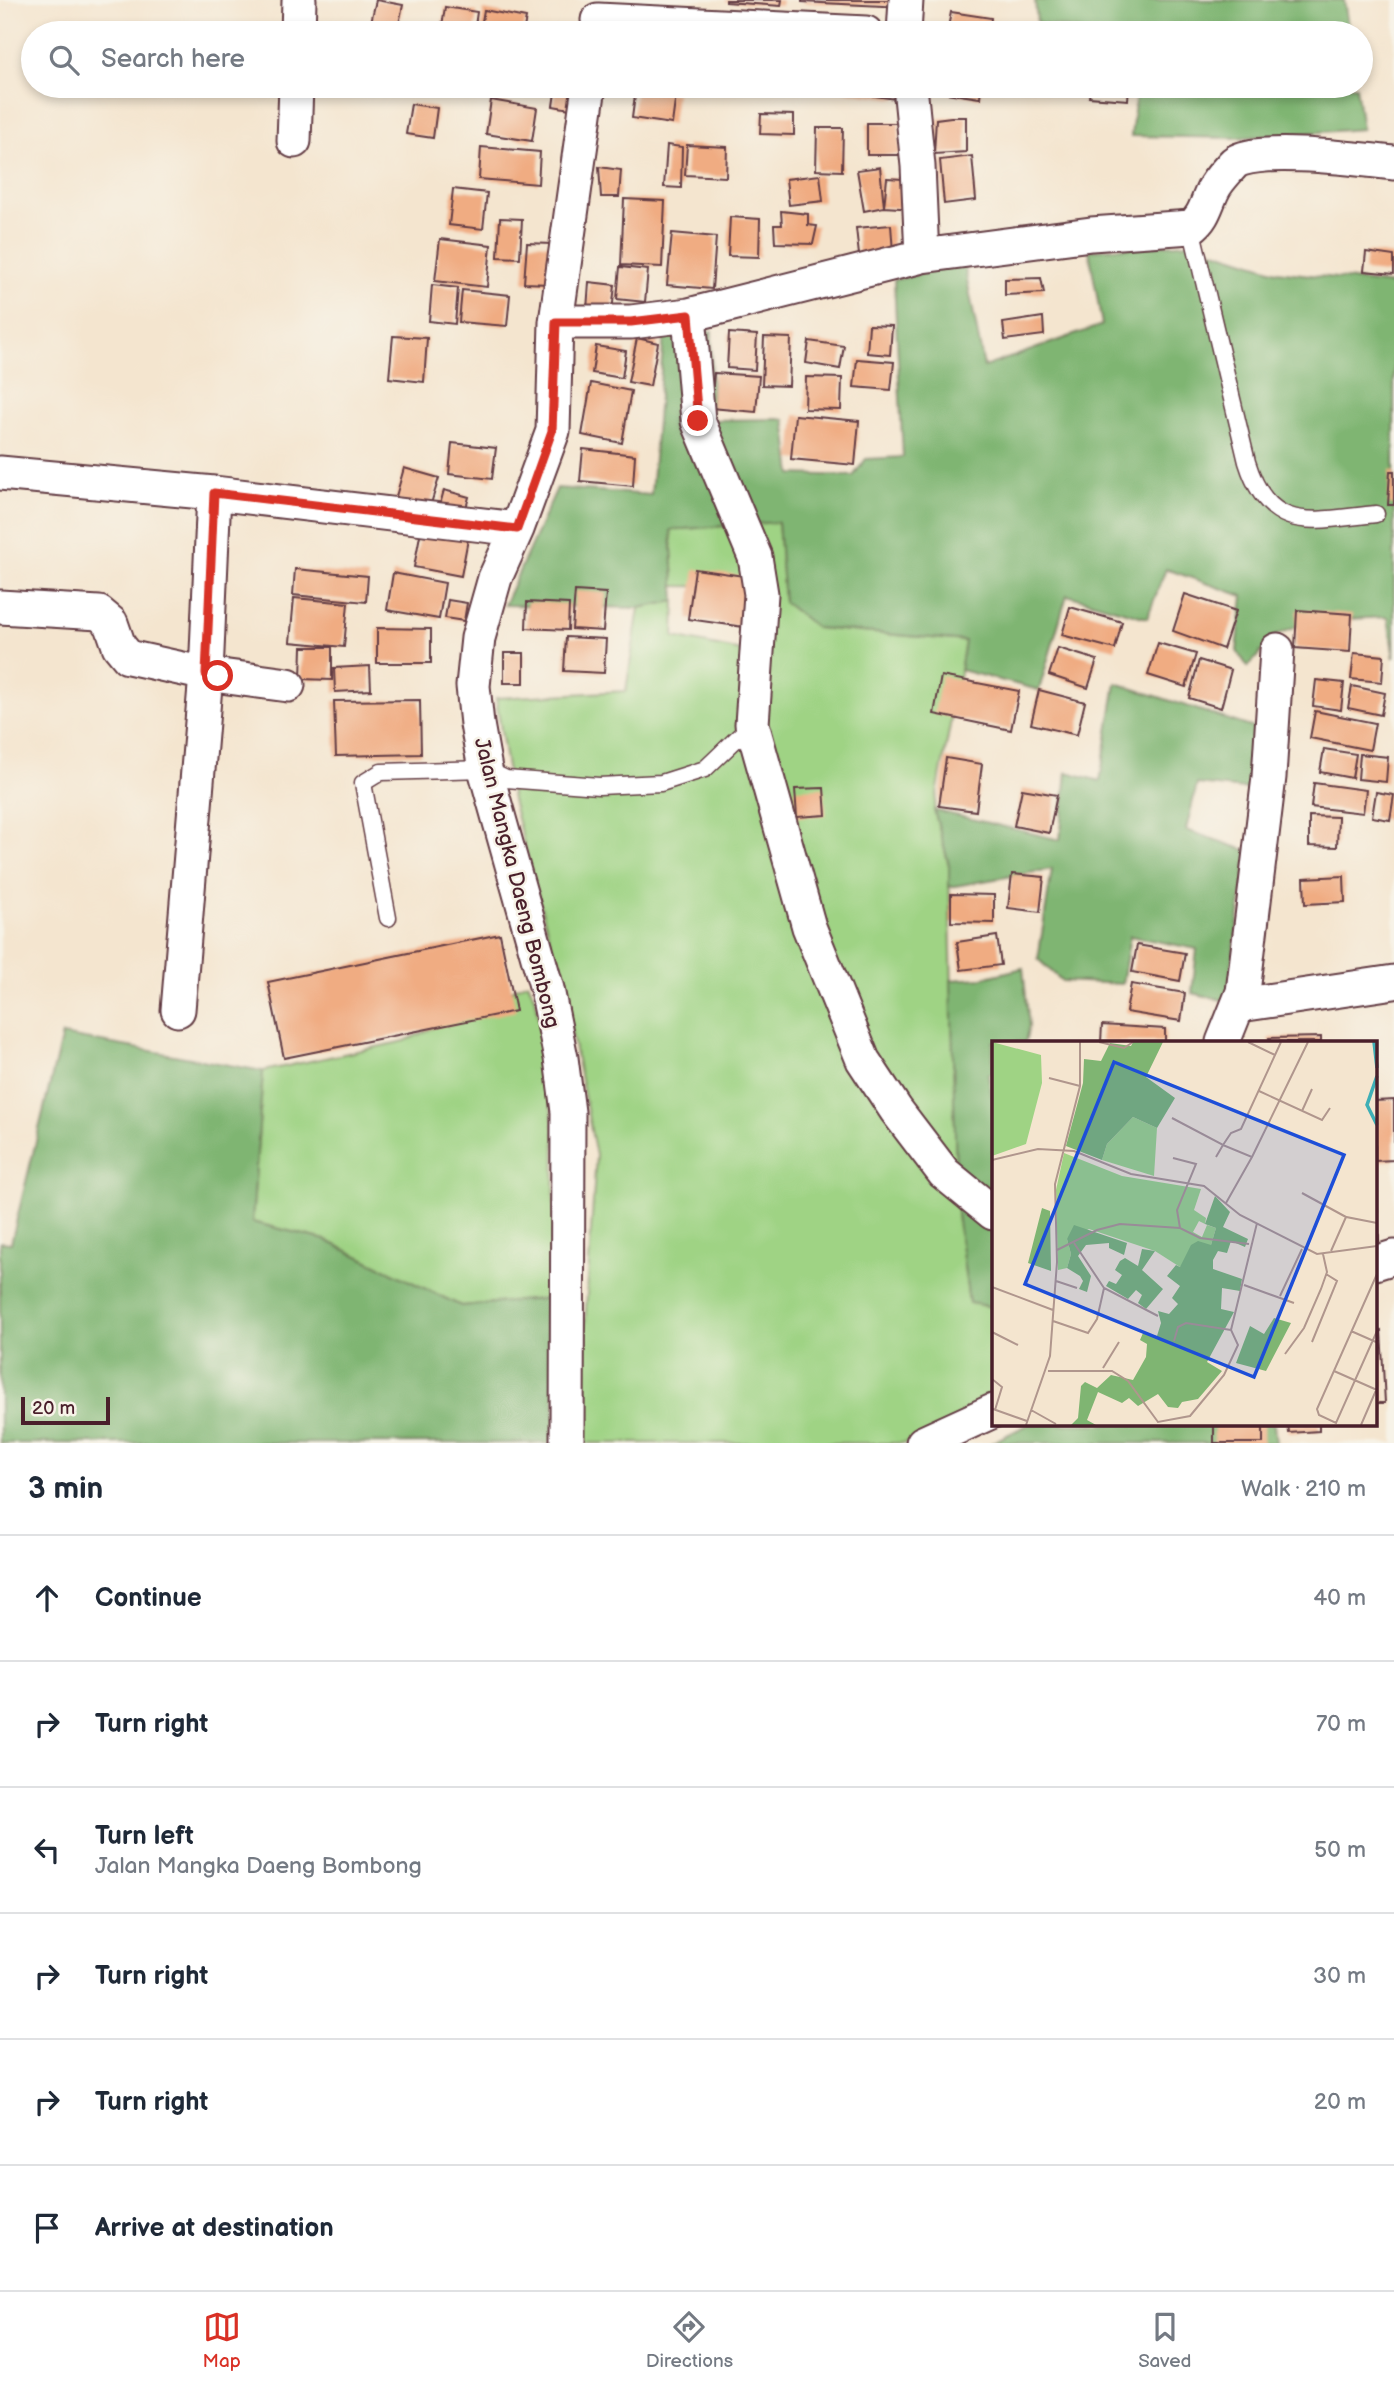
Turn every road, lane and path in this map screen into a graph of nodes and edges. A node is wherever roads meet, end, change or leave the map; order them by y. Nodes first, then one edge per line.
1 (299, 0) edge
2 (906, 0) edge
3 (597, 18) edge
4 (298, 21) edge
5 (651, 21) edge
6 (905, 21) edge
7 (296, 98) edge
8 (587, 98) edge
9 (910, 98) edge
10 (294, 141) dead end
11 (1394, 163) edge
12 (1191, 227) junction
13 (922, 256) junction
14 (689, 315) junction
15 (556, 322) junction
16 (0, 473) edge
17 (214, 493) junction
18 (1376, 514) dead end
19 (517, 529) junction
20 (0, 607) edge
21 (1277, 650) dead end
22 (206, 674) junction
23 (288, 685) dead end
24 (752, 724) junction
25 (485, 769) junction
26 (387, 918) dead end
27 (1394, 982) edge
28 (1240, 1005) junction
29 (178, 1010) dead end
30 (1223, 1041) edge
31 (992, 1212) edge
32 (1394, 1257) edge
33 (1376, 1263) edge
34 (992, 1411) edge
35 (567, 1443) edge
36 (923, 1443) edge

1 - 4 street
2 - 6 street
3 - 5 street
7 - 10 street
8 - 15 street, Jalan Mangka Daeng Bombong
9 - 13 street
11 - 12 street
12 - 13 street
12 - 18 lane
13 - 14 street
14 - 15 street
14 - 24 street
15 - 19 street, Jalan Mangka Daeng Bombong
16 - 17 street
17 - 19 street
17 - 22 street
19 - 25 street, Jalan Mangka Daeng Bombong
20 - 22 street
21 - 28 street
22 - 23 street
22 - 29 street
24 - 25 lane
24 - 31 street
25 - 26 lane
25 - 35 street, Jalan Mangka Daeng Bombong
27 - 28 street
28 - 30 street
32 - 33 street
34 - 36 street

